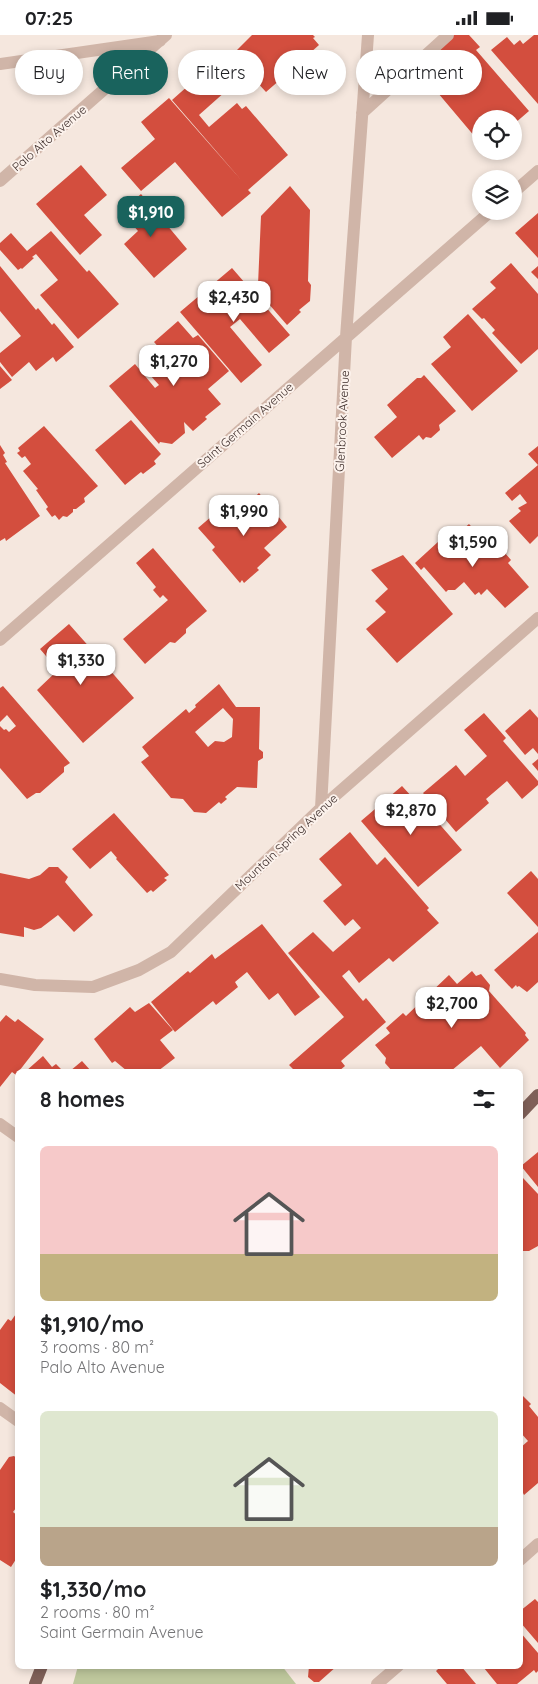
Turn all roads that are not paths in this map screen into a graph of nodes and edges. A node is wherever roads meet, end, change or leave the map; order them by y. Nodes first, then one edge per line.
1 (368, 35) edge
2 (448, 35) edge
3 (163, 38) edge
4 (0, 64) edge
5 (362, 113) junction
6 (538, 171) edge
7 (0, 181) edge
8 (522, 185) edge
9 (481, 220) edge
10 (346, 337) junction
11 (538, 617) edge
12 (0, 640) edge
13 (321, 808) junction
14 (0, 979) edge
15 (538, 1095) edge
16 (523, 1111) edge
17 (0, 1124) edge
18 (15, 1135) edge
19 (0, 1408) edge
20 (15, 1419) edge
21 (538, 1544) edge
22 (523, 1557) edge
23 (41, 1669) edge
24 (394, 1669) edge
25 (35, 1684) edge
26 (377, 1684) edge

1 - 5 street, Glenbrook Avenue
2 - 5 street
3 - 4 street
3 - 7 street, Palo Alto Avenue
5 - 10 street, Glenbrook Avenue
6 - 8 street
9 - 10 street, Saint Germain Avenue
10 - 12 street, Saint Germain Avenue
10 - 13 street, Glenbrook Avenue
11 - 13 street, Mountain Spring Avenue
13 - 14 street, Mountain Spring Avenue
15 - 16 main road
17 - 18 street
19 - 20 street
21 - 22 street
23 - 25 main road
24 - 26 street

